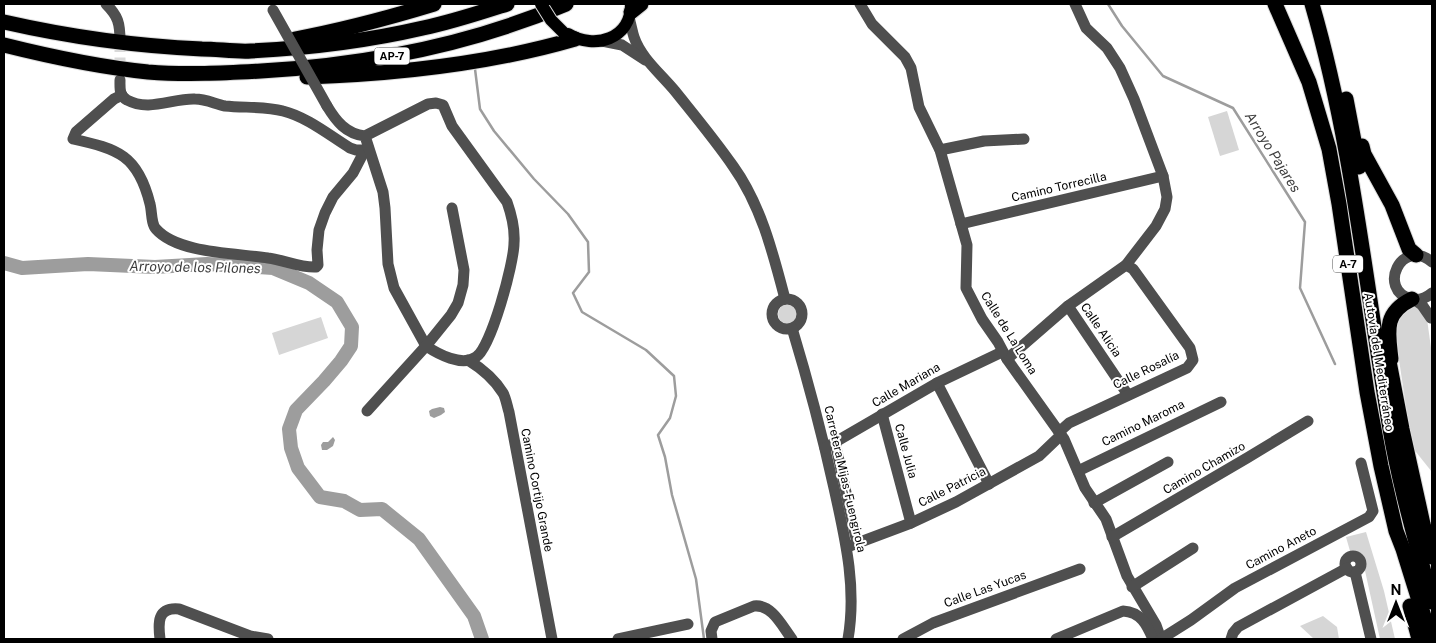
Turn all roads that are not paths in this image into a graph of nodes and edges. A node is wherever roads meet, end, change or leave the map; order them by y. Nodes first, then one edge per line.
1 (106, 4) edge
2 (434, 4) edge
3 (507, 4) edge
4 (541, 4) edge
5 (566, 4) edge
6 (860, 4) edge
7 (1075, 4) edge
8 (1275, 4) edge
9 (1312, 4) edge
10 (1322, 4) edge
11 (272, 7) edge
12 (633, 10) edge
13 (4, 22) edge
14 (569, 35) junction
15 (120, 41) tunnel mouth
16 (602, 41) junction
17 (4, 45) edge
18 (222, 50) junction
19 (652, 64) junction
20 (211, 74) junction
21 (120, 80) tunnel mouth
22 (122, 95) junction
23 (1348, 109) junction
24 (365, 136) junction
25 (1024, 139) dead end
26 (367, 149) junction
27 (940, 150) junction
28 (1163, 176) junction
29 (452, 208) dead end
30 (961, 224) junction
31 (1427, 259) edge
32 (1126, 265) junction
33 (1432, 293) edge
34 (785, 300) junction
35 (1414, 300) junction
36 (1068, 306) junction
37 (1432, 317) edge
38 (792, 328) junction
39 (426, 346) junction
40 (1004, 355) junction
41 (468, 360) junction
42 (1393, 378) junction
43 (937, 383) junction
44 (1128, 395) junction
45 (1221, 402) dead end
46 (367, 411) dead end
47 (882, 414) junction
48 (1308, 420) dead end
49 (1060, 434) junction
50 (830, 445) junction
51 (1168, 462) dead end
52 (1360, 463) dead end
53 (1078, 471) junction
54 (989, 484) junction
55 (1094, 503) junction
56 (910, 523) junction
57 (1396, 531) junction
58 (1112, 537) junction
59 (852, 545) junction
60 (1193, 548) dead end
61 (1432, 557) edge
62 (1080, 569) dead end
63 (1132, 587) junction
64 (1432, 602) edge
65 (688, 624) dead end
66 (249, 638) edge
67 (160, 639) edge
68 (268, 639) edge
69 (552, 639) edge
70 (618, 639) edge
71 (712, 639) edge
72 (792, 639) edge
73 (848, 639) edge
74 (903, 639) edge
75 (1056, 639) edge
76 (1153, 639) edge
77 (1161, 639) edge
78 (1231, 639) edge
79 (1371, 639) edge
80 (1419, 639) edge
81 (1431, 639) edge

1 - 15 street
2 - 18 highway
3 - 18 highway, AP-7
4 - 14 main road, bridge
5 - 20 highway, AP-7
6 - 27 street, Calle de La Loma
7 - 28 street, Calle Mariana
8 - 57 highway, Autovía del Mediterráneo / A-7
9 - 64 highway, Autovía del Mediterráneo / A-7
10 - 23 highway
11 - 24 street, bridge
12 - 16 main road
12 - 19 street
13 - 18 highway, AP-7
14 - 16 main road
14 - 20 highway
16 - 19 street
17 - 20 highway, AP-7
19 - 34 street
21 - 22 street
22 - 26 street
22 - 26 street
23 - 31 highway
23 - 42 highway
24 - 26 street
24 - 41 street
25 - 27 street
26 - 39 street
27 - 30 street, Calle de La Loma
28 - 30 street, Camino Torrecilla
28 - 32 street, Calle Mariana
29 - 39 street
30 - 40 street, Calle de La Loma
31 - 35 street
32 - 36 street, Calle Mariana
32 - 44 street, Calle Rosalía
33 - 35 street
34 - 38 street
34 - 38 street
35 - 37 street
35 - 42 highway
36 - 40 street, Calle Mariana
36 - 44 street, Calle Alicia
38 - 50 street, Carretera Mijas-Fuengirola
39 - 41 street
39 - 46 street
40 - 43 street, Calle Mariana
40 - 49 street, Calle de La Loma
41 - 69 street, Camino Cortijo Grande
42 - 61 highway
43 - 47 street, Calle Mariana
43 - 54 street
44 - 49 street, Calle Rosalía
45 - 53 street, Camino Maroma
47 - 50 street, Calle Mariana
47 - 56 street, Calle Julia
48 - 58 street, Camino Chamizo
49 - 53 street, Calle de La Loma
49 - 54 street, Calle Patricia
50 - 59 street, Carretera Mijas-Fuengirola
51 - 55 street
52 - 77 street, Camino Aneto
53 - 55 street, Calle de La Loma
54 - 56 street, Calle Patricia
55 - 58 street, Calle de La Loma
56 - 59 street, Calle Patricia
57 - 80 highway
57 - 81 highway, Autovía del Mediterráneo / A-7
58 - 63 street, Calle de La Loma
59 - 73 street, Carretera Mijas-Fuengirola
60 - 63 street
62 - 74 street, Calle Las Yucas
63 - 77 street, Calle de La Loma
65 - 70 street
66 - 67 street
66 - 68 street
71 - 72 street
75 - 76 street
78 - 79 street

